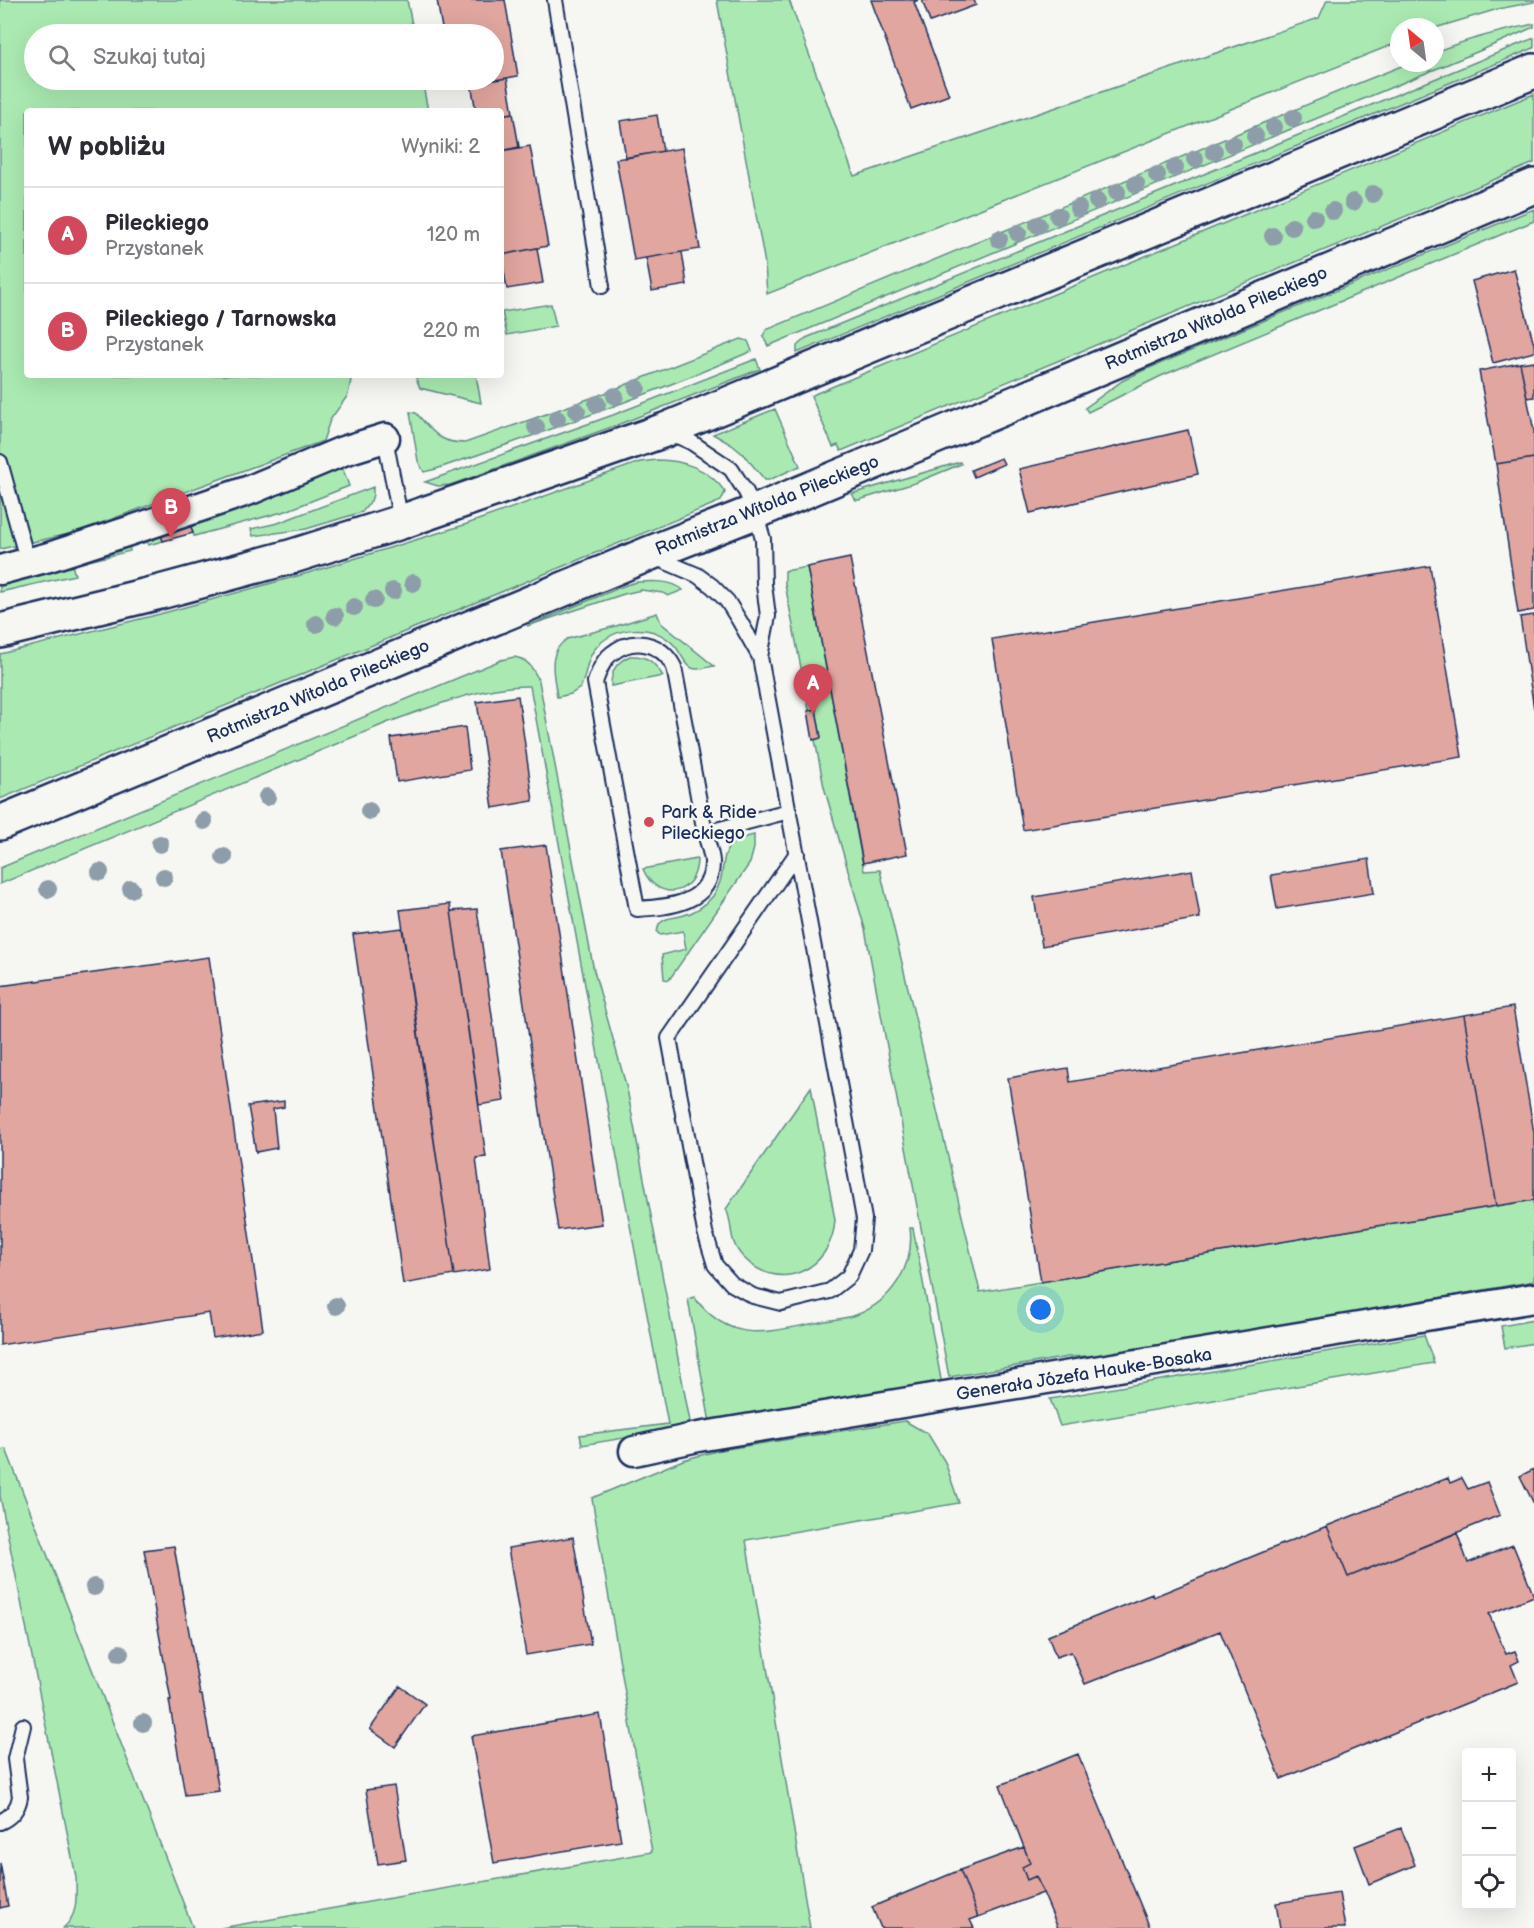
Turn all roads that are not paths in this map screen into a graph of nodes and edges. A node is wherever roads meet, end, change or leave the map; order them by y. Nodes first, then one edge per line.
1 (555, 0) edge
2 (1534, 71) edge
3 (1534, 186) edge
4 (602, 286) dead end
5 (665, 430) junction
6 (385, 438) joint
7 (0, 462) edge
8 (755, 512) junction
9 (401, 522) junction
10 (648, 554) junction
11 (28, 563) junction
12 (0, 570) edge
13 (0, 631) edge
14 (760, 657) junction
15 (789, 811) junction
16 (0, 823) edge
17 (705, 833) junction
18 (797, 853) junction
19 (1534, 1299) edge
20 (634, 1451) dead end
21 (23, 1726) dead end
22 (0, 1822) edge

1 - 4 lane
2 - 5 main road
3 - 8 main road, Rotmistrza Witolda Pileckiego
5 - 8 lane
5 - 9 main road
6 - 9 lane
6 - 11 street
7 - 11 lane
8 - 10 main road, Rotmistrza Witolda Pileckiego
8 - 14 lane
9 - 13 main road
10 - 14 lane
10 - 16 main road, Rotmistrza Witolda Pileckiego
11 - 12 street
14 - 15 lane
15 - 17 lane
15 - 18 lane
17 - 17 lane
18 - 18 lane
19 - 20 street, Generała Józefa Hauke-Bosaka
21 - 22 lane

